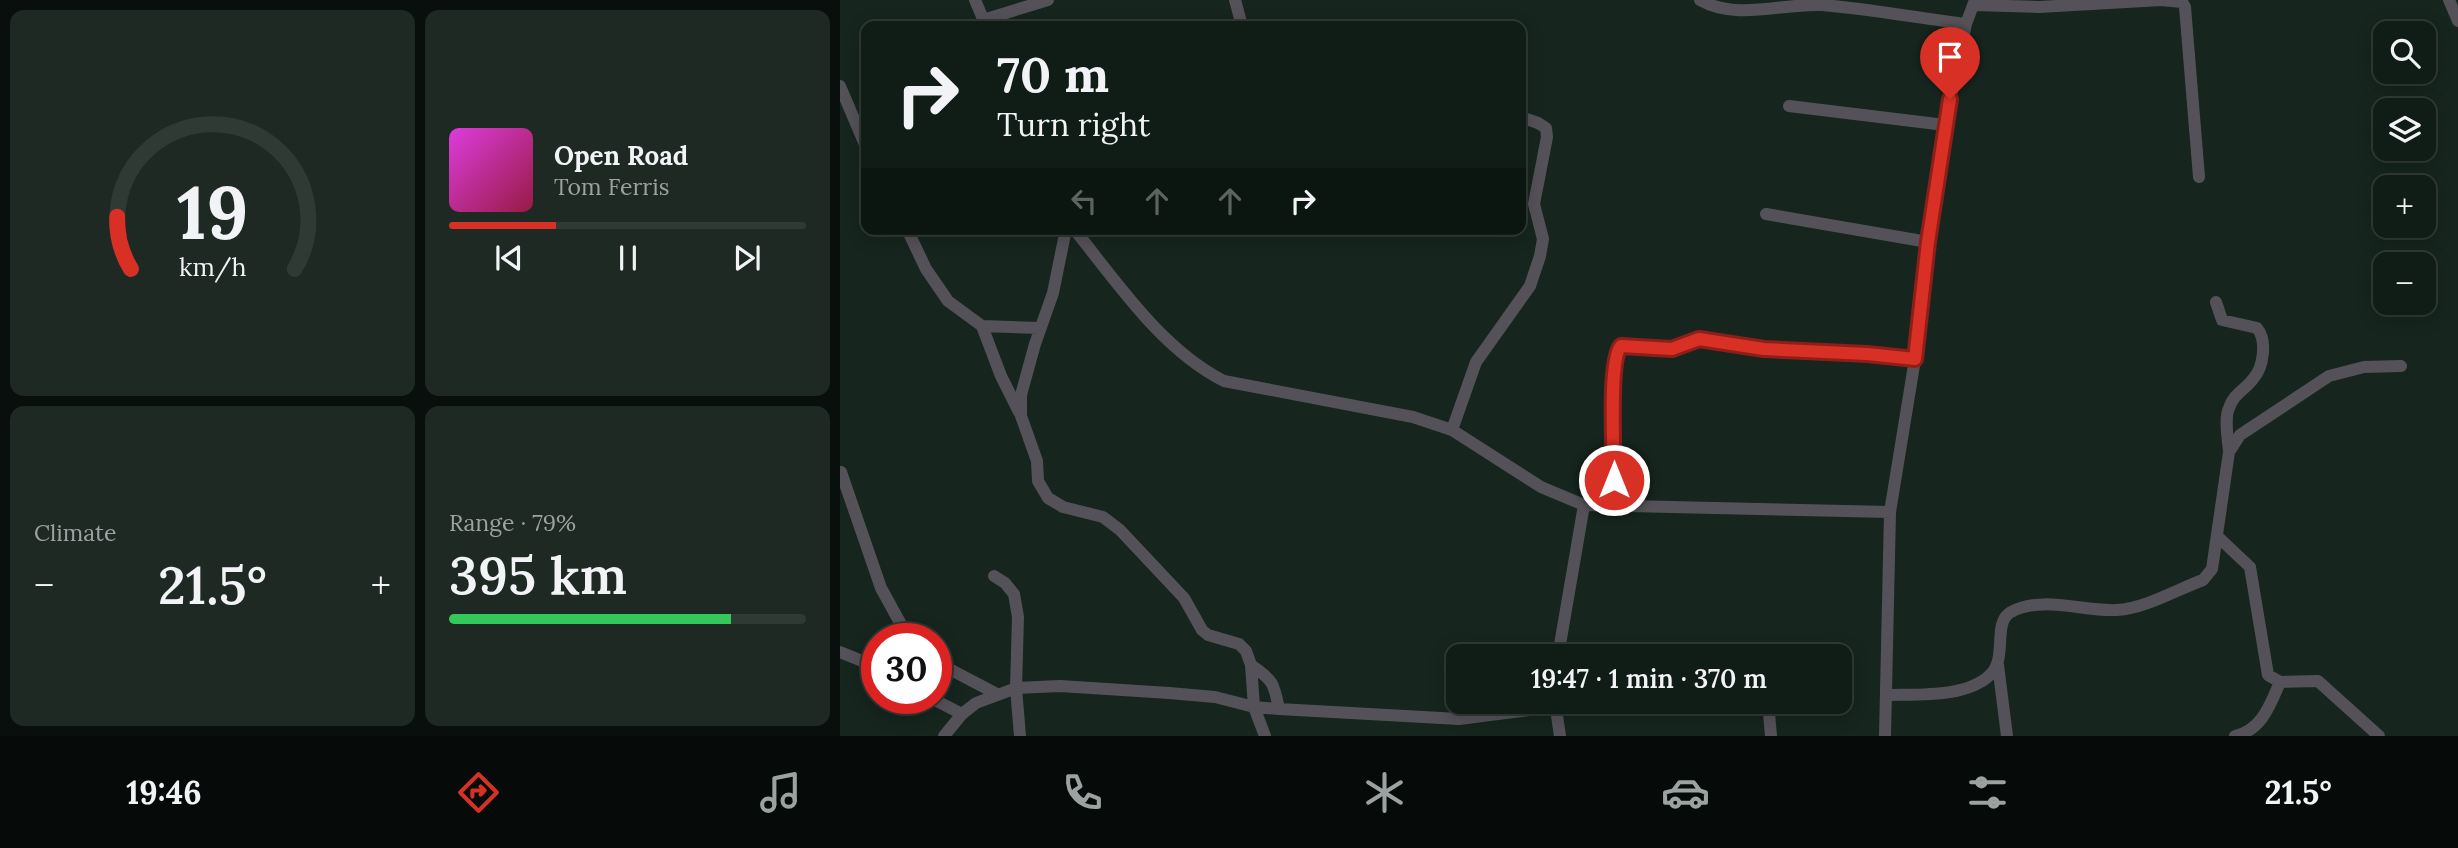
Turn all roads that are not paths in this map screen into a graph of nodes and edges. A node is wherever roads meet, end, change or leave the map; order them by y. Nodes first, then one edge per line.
1 (975, 0) edge
2 (1048, 0) edge
3 (1235, 0) edge
4 (1700, 0) edge
5 (2448, 0) edge
6 (1974, 3) edge
7 (984, 21) edge
8 (990, 21) edge
9 (1241, 21) edge
10 (2458, 21) edge
11 (1966, 24) junction
12 (840, 86) edge
13 (1789, 106) dead end
14 (1526, 119) edge
15 (1945, 125) junction
16 (861, 135) edge
17 (2199, 177) dead end
18 (1766, 214) dead end
19 (910, 235) edge
20 (1065, 235) edge
21 (1079, 235) edge
22 (1928, 242) junction
23 (2216, 302) dead end
24 (982, 326) junction
25 (1040, 328) junction
26 (1915, 359) junction
27 (2401, 366) dead end
28 (1021, 416) junction
29 (1452, 430) junction
30 (2229, 452) junction
31 (841, 472) edge
32 (1584, 505) junction
33 (1614, 505) junction
34 (1890, 512) junction
35 (2217, 536) junction
36 (994, 576) dead end
37 (900, 623) edge
38 (1560, 644) edge
39 (840, 652) edge
40 (861, 661) edge
41 (1251, 665) junction
42 (1998, 665) junction
43 (952, 670) edge
44 (2280, 682) junction
45 (1016, 688) junction
46 (997, 694) junction
47 (1887, 695) junction
48 (1254, 707) junction
49 (952, 709) edge
50 (1279, 709) junction
51 (961, 714) junction
52 (1493, 714) edge
53 (1556, 714) edge
54 (1769, 714) edge
55 (944, 736) edge
56 (1020, 736) edge
57 (1265, 736) edge
58 (1560, 736) edge
59 (1770, 736) edge
60 (1885, 736) edge
61 (2007, 736) edge
62 (2235, 736) edge
63 (2379, 736) edge

1 - 7 street
2 - 8 street
3 - 9 street
4 - 11 street
5 - 10 street
6 - 11 street
6 - 17 street
11 - 15 street
12 - 16 street
13 - 15 street
14 - 29 street
15 - 22 street
18 - 22 street
19 - 24 street
20 - 25 street
21 - 29 street
22 - 26 street
23 - 30 street
24 - 25 street
24 - 28 street
25 - 28 street
26 - 33 street
26 - 34 street
27 - 30 street
28 - 41 street
29 - 32 street
30 - 35 street
31 - 37 street
32 - 33 street
32 - 38 street
33 - 34 street
34 - 47 street
35 - 42 street
35 - 44 street
36 - 45 street
39 - 40 street
41 - 48 street
41 - 50 street
42 - 47 street
42 - 61 street
43 - 46 street
44 - 62 street
44 - 63 street
45 - 46 street
45 - 48 street
45 - 56 street
46 - 51 street
47 - 60 street
48 - 50 street
48 - 57 street
49 - 51 street
50 - 52 street
51 - 55 street
53 - 58 street
54 - 59 street

